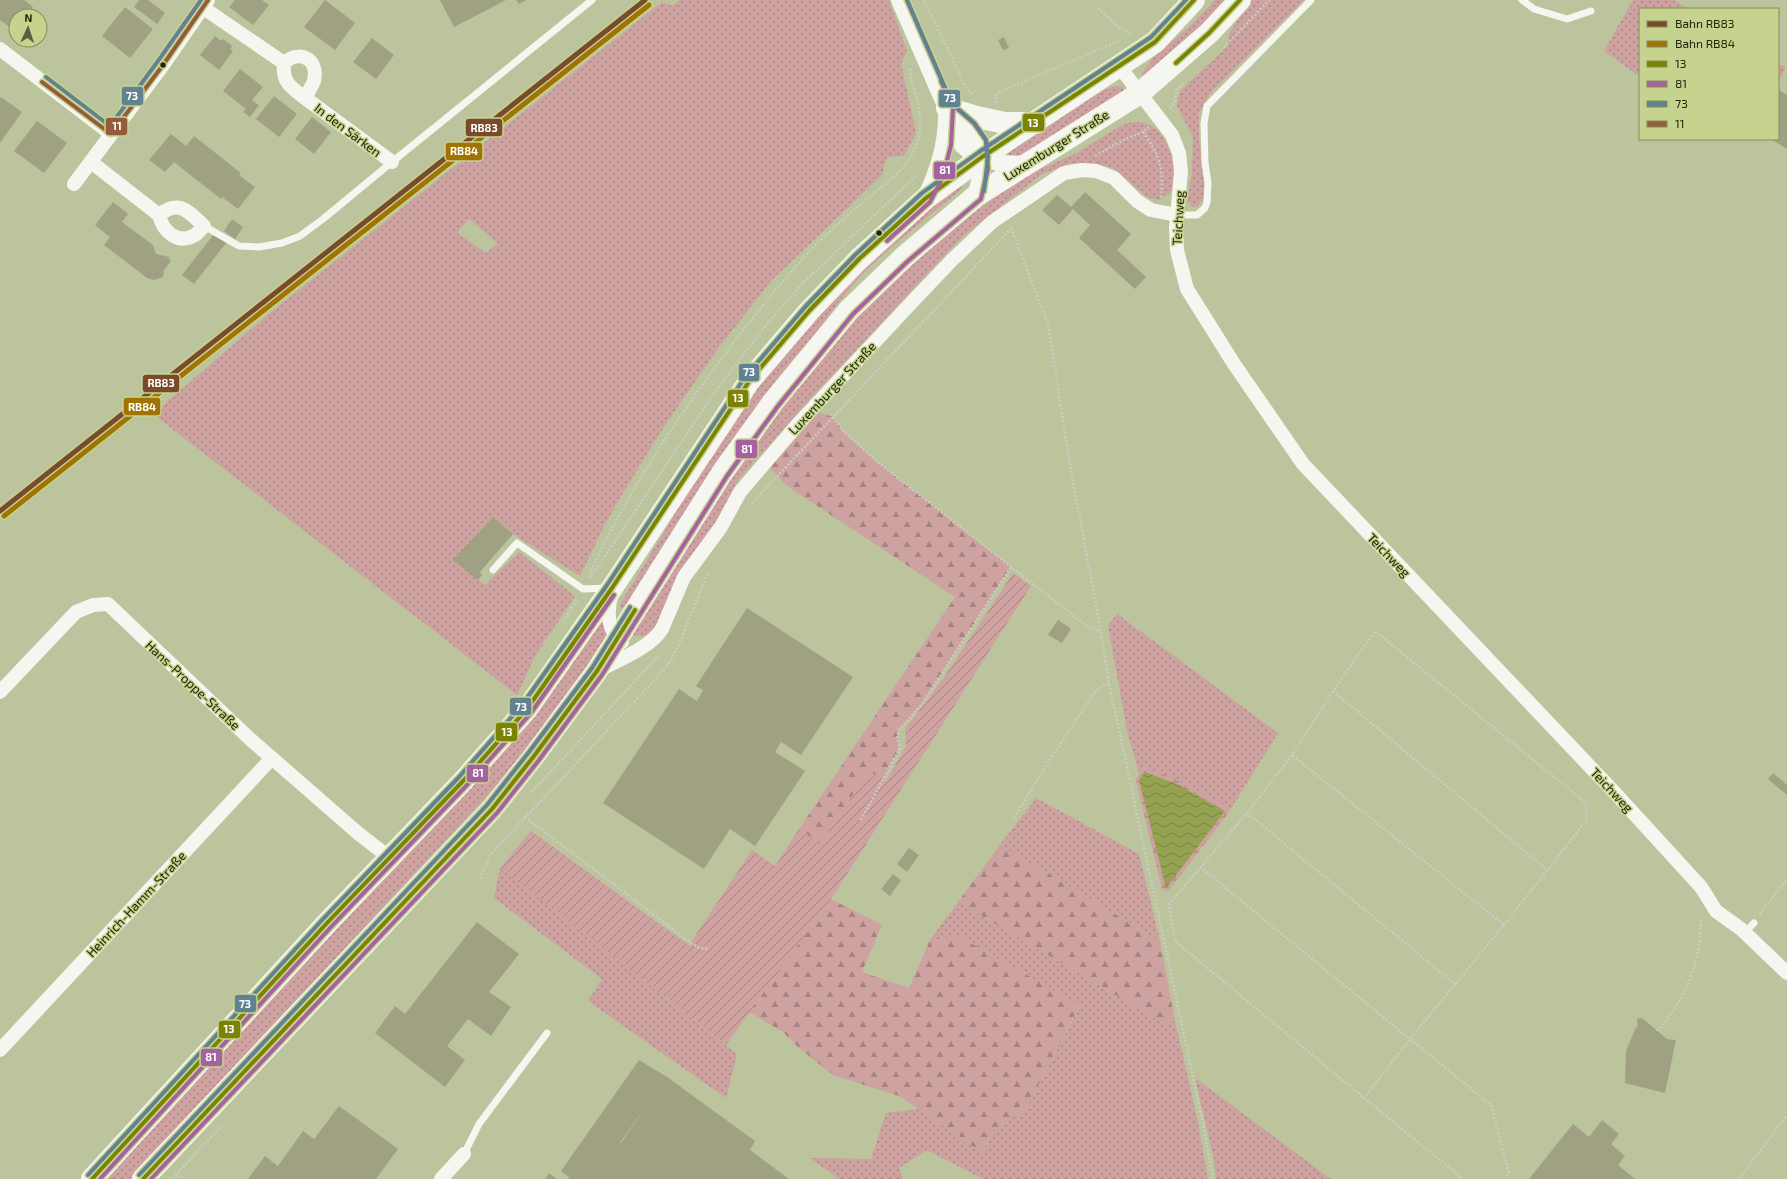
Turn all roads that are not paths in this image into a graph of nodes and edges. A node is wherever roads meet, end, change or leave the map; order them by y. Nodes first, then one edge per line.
1 (592, 0) edge
2 (900, 0) edge
3 (1194, 0) edge
4 (1240, 0) edge
5 (1311, 0) edge
6 (1522, 0) edge
7 (205, 3) edge
8 (1591, 11) dead end
9 (0, 49) edge
10 (284, 63) junction
11 (1119, 66) junction
12 (1140, 93) junction
13 (305, 98) junction
14 (947, 108) junction
15 (1036, 123) junction
16 (111, 134) junction
17 (982, 158) junction
18 (91, 162) junction
19 (392, 162) junction
20 (1024, 165) junction
21 (74, 184) dead end
22 (976, 196) junction
23 (926, 198) junction
24 (159, 215) junction
25 (1177, 216) junction
26 (204, 226) junction
27 (493, 570) dead end
28 (612, 588) junction
29 (617, 638) junction
30 (642, 646) junction
31 (597, 672) junction
32 (0, 692) edge
33 (272, 758) junction
34 (390, 858) junction
35 (1787, 973) edge
36 (546, 1033) dead end
37 (0, 1050) edge
38 (464, 1154) joint
39 (92, 1179) edge
40 (143, 1179) edge
41 (441, 1179) edge

1 - 19 lane
2 - 14 street
3 - 11 main road
4 - 12 main road, Luxemburger Straße
5 - 25 lane
6 - 8 lane
7 - 10 street
7 - 16 street
9 - 16 street
10 - 13 street, In den Särken
10 - 13 street, In den Särken
11 - 12 street, Teichweg
11 - 15 main road
12 - 20 main road, Luxemburger Straße
12 - 25 street, Teichweg
13 - 19 street, In den Särken
14 - 15 main road
14 - 17 street
14 - 23 street
15 - 17 main road
16 - 18 street
17 - 20 street
17 - 22 street
17 - 23 main road
18 - 21 street
18 - 24 street
19 - 26 lane
20 - 22 main road, Luxemburger Straße
22 - 29 main road, Luxemburger Straße
23 - 28 main road
24 - 26 street
24 - 26 street
25 - 30 street, Luxemburger Straße
25 - 35 street, Teichweg
27 - 28 lane
28 - 29 street
28 - 34 main road
29 - 30 street
29 - 31 main road, Luxemburger Straße
30 - 31 street, Luxemburger Straße
31 - 40 main road, Luxemburger Straße
32 - 33 street, Hans-Proppe-Straße
33 - 34 street, Hans-Proppe-Straße
33 - 37 street, Heinrich-Hamm-Straße
34 - 39 main road
36 - 38 lane
38 - 41 street

